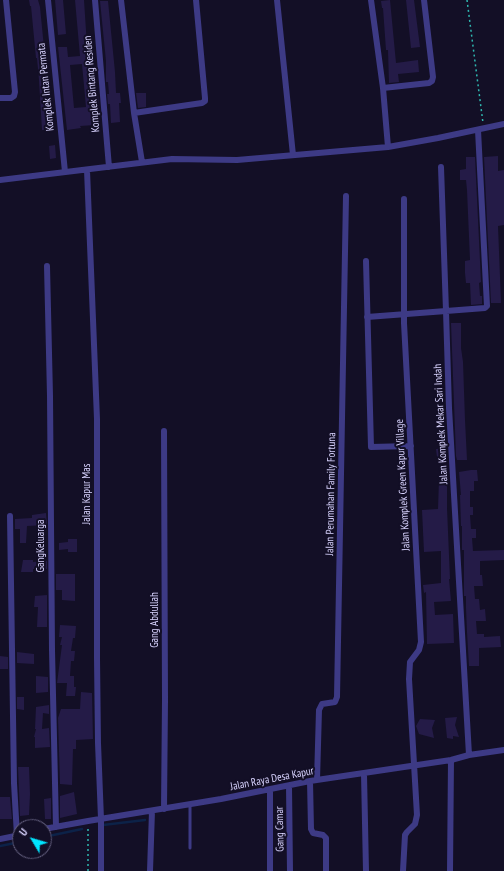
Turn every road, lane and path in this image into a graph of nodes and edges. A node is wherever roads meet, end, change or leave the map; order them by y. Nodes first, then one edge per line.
1 (6, 0) edge
2 (48, 0) edge
3 (95, 0) edge
4 (121, 0) edge
5 (196, 0) edge
6 (277, 0) edge
7 (371, 0) edge
8 (424, 0) edge
9 (467, 0) edge
10 (383, 88) junction
11 (0, 98) edge
12 (134, 113) junction
13 (504, 124) edge
14 (481, 129) junction
15 (388, 147) junction
16 (293, 155) junction
17 (142, 162) junction
18 (108, 167) junction
19 (441, 167) dead end
20 (86, 170) junction
21 (65, 172) junction
22 (0, 180) edge
23 (346, 196) dead end
24 (404, 199) dead end
25 (366, 261) dead end
26 (47, 266) dead end
27 (446, 311) junction
28 (405, 315) junction
29 (367, 317) junction
30 (164, 431) dead end
31 (411, 446) junction
32 (10, 516) dead end
33 (504, 750) edge
34 (469, 755) junction
35 (451, 760) junction
36 (414, 766) junction
37 (364, 774) junction
38 (318, 780) junction
39 (310, 781) junction
40 (289, 786) junction
41 (270, 789) junction
42 (190, 804) junction
43 (164, 809) junction
44 (152, 811) junction
45 (17, 819) edge
46 (101, 819) junction
47 (88, 821) junction
48 (56, 827) junction
49 (52, 828) edge
50 (12, 837) edge
51 (0, 839) edge
52 (190, 848) dead end
53 (88, 871) edge
54 (101, 871) edge
55 (150, 871) edge
56 (270, 871) edge
57 (290, 871) edge
58 (326, 871) edge
59 (366, 871) edge
60 (403, 871) edge
61 (450, 871) edge

1 - 11 street
2 - 21 street, Komplek Intan Permata
3 - 18 street, Komplek Bintang Residen
4 - 12 street
5 - 12 street
6 - 16 street
7 - 10 street
8 - 10 street
9 - 14 path
10 - 15 street
12 - 17 street
13 - 14 street
14 - 15 street
14 - 27 street
15 - 16 street
16 - 17 street
17 - 18 street
18 - 20 street
19 - 27 street, Jalan Komplek Mekar Sari Indah
20 - 21 street
20 - 46 street, Jalan Kapur Mas
21 - 22 street
23 - 38 street, Jalan Perumahan Family Fortuna
24 - 28 street, Jalan Komplek Green Kapur Village
25 - 29 street
26 - 48 street, GangKeluarga
27 - 28 street
27 - 34 street, Jalan Komplek Mekar Sari Indah
28 - 29 street
28 - 31 street, Jalan Komplek Green Kapur Village
29 - 31 street
30 - 43 street, Gang Abdullah
31 - 36 street, Jalan Komplek Green Kapur Village
32 - 45 street
33 - 34 street, Jalan Raya Desa Kapur
34 - 35 street, Jalan Raya Desa Kapur
35 - 36 street, Jalan Raya Desa Kapur
35 - 61 street
36 - 37 street, Jalan Raya Desa Kapur
36 - 60 street, Jalan Komplek Green Kapur Village
37 - 38 street, Jalan Raya Desa Kapur
37 - 59 street
38 - 39 street, Jalan Raya Desa Kapur
39 - 40 street, Jalan Raya Desa Kapur
39 - 58 street
40 - 41 street, Jalan Raya Desa Kapur
40 - 57 street, Gang Camar
41 - 42 street, Jalan Raya Desa Kapur
41 - 56 street
42 - 43 street, Jalan Raya Desa Kapur
42 - 52 lane
43 - 44 street, Jalan Raya Desa Kapur
44 - 46 street, Jalan Raya Desa Kapur
44 - 55 street
46 - 47 street, Jalan Raya Desa Kapur
46 - 54 street, Jalan Kapur Mas
47 - 48 street, Jalan Raya Desa Kapur
47 - 53 path
48 - 49 street, Jalan Raya Desa Kapur
50 - 51 street

